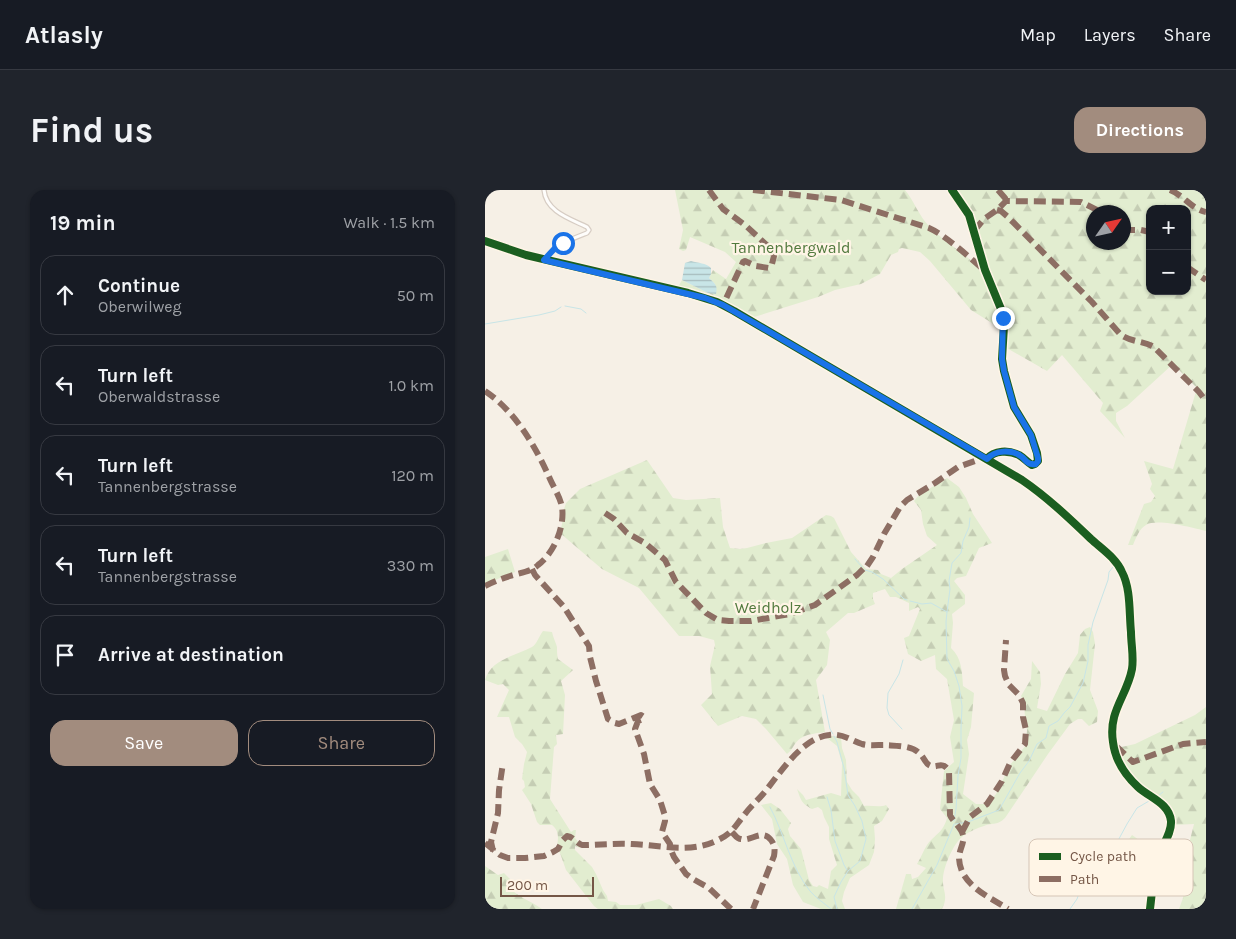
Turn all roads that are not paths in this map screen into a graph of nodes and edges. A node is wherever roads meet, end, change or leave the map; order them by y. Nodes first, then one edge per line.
1 (544, 190) edge
2 (952, 190) edge
3 (485, 241) edge
4 (544, 260) junction
5 (987, 459) junction
6 (1166, 839) edge
7 (1152, 896) edge
8 (1150, 909) edge

1 - 4 street
2 - 5 street
3 - 4 street
4 - 5 street
5 - 6 street
7 - 8 street

